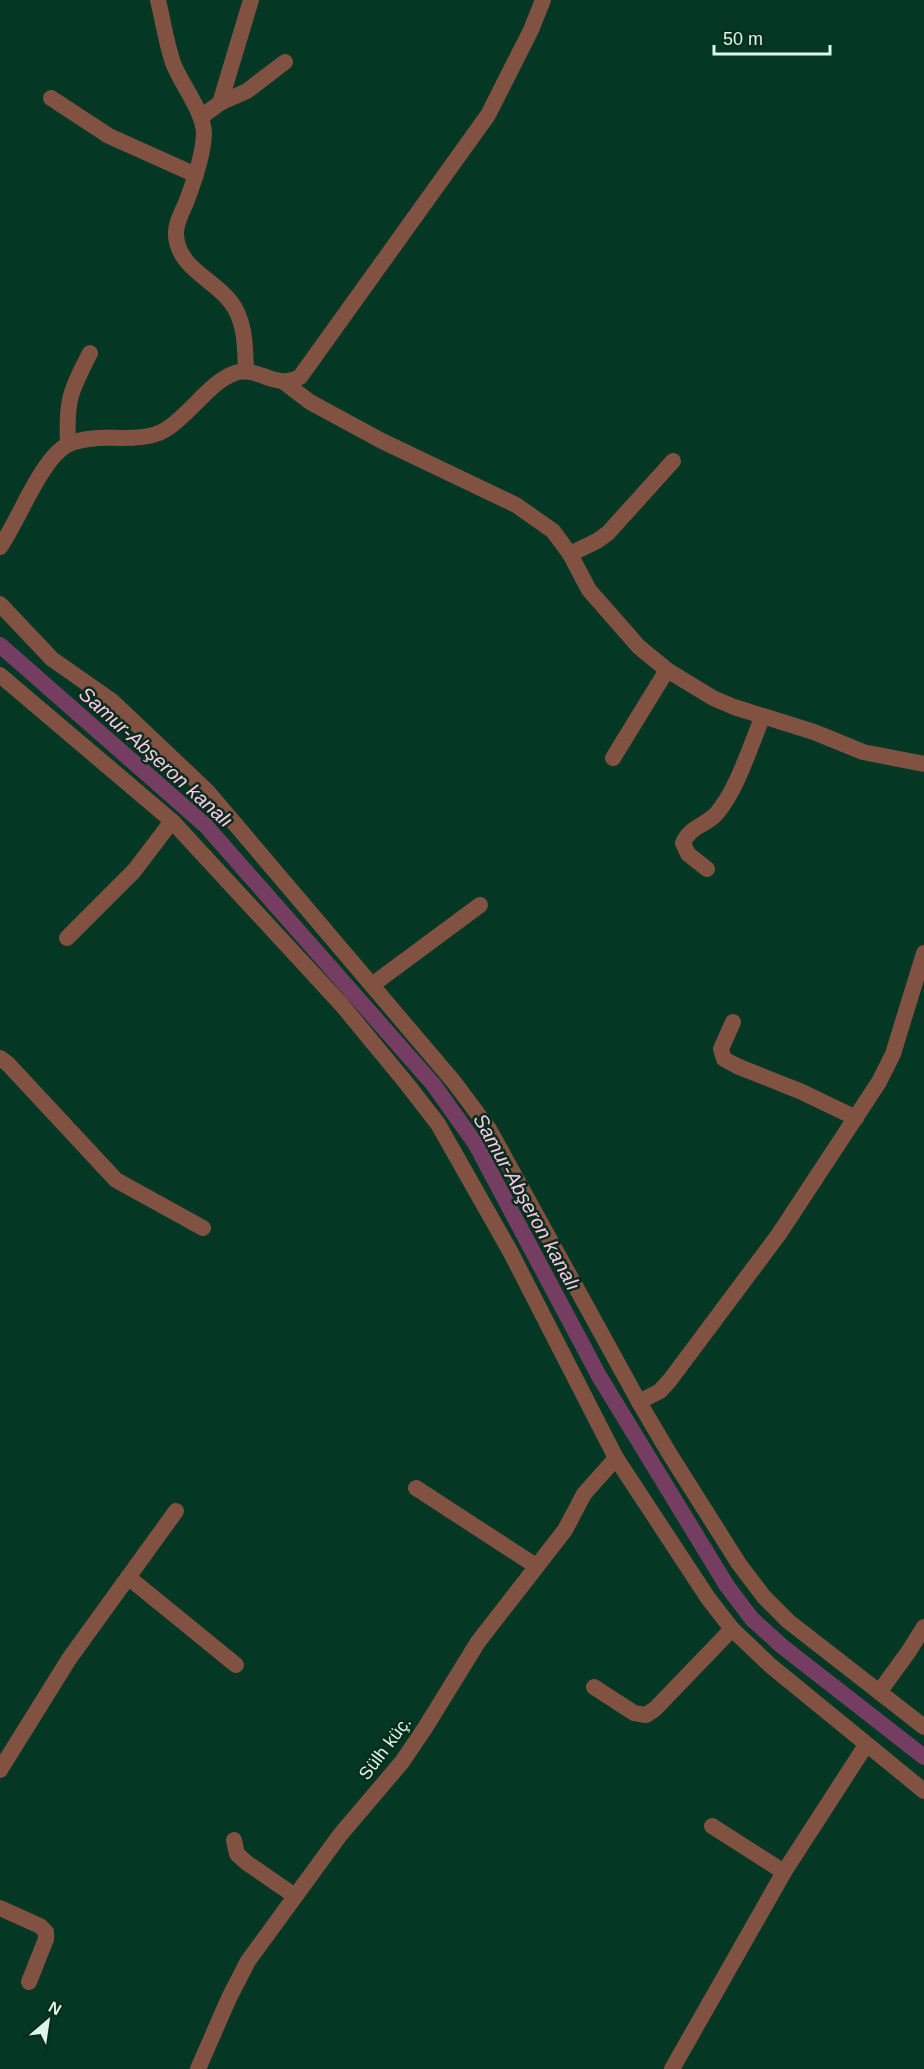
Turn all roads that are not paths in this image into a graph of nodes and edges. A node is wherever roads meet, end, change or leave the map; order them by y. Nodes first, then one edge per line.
1 (158, 0) edge
2 (251, 0) edge
3 (543, 0) edge
4 (285, 62) dead end
5 (51, 98) dead end
6 (220, 104) junction
7 (201, 117) junction
8 (196, 175) junction
9 (90, 353) dead end
10 (246, 371) junction
11 (285, 382) junction
12 (68, 444) junction
13 (673, 462) dead end
14 (0, 548) edge
15 (570, 554) junction
16 (0, 604) edge
17 (667, 670) junction
18 (0, 675) edge
19 (763, 716) junction
20 (613, 758) dead end
21 (924, 764) edge
22 (172, 821) junction
23 (707, 869) dead end
24 (480, 904) dead end
25 (67, 938) dead end
26 (924, 953) edge
27 (372, 985) junction
28 (733, 1022) dead end
29 (0, 1058) edge
30 (856, 1118) junction
31 (203, 1228) dead end
32 (639, 1401) junction
33 (616, 1458) junction
34 (417, 1488) dead end
35 (176, 1511) dead end
36 (536, 1566) junction
37 (128, 1576) junction
38 (924, 1627) edge
39 (732, 1629) junction
40 (236, 1665) dead end
41 (594, 1687) dead end
42 (880, 1691) junction
43 (924, 1727) edge
44 (866, 1745) junction
45 (0, 1770) edge
46 (924, 1791) edge
47 (712, 1826) dead end
48 (234, 1840) dead end
49 (784, 1872) junction
50 (295, 1896) junction
51 (0, 1908) edge
52 (29, 1982) dead end
53 (198, 2069) edge
54 (672, 2069) edge

1 - 7 street
2 - 6 street
3 - 11 street
4 - 6 street
5 - 8 street
6 - 7 street
7 - 8 street
8 - 10 street
9 - 12 street
10 - 11 street
10 - 12 street
11 - 15 street
12 - 14 street
13 - 15 street
15 - 17 street
16 - 27 street
17 - 19 street
17 - 20 street
18 - 22 street
19 - 21 street
19 - 23 street
22 - 25 street
22 - 33 street
24 - 27 street
26 - 30 street
27 - 32 street
28 - 30 street
29 - 31 street
30 - 32 street
32 - 42 street
33 - 36 street, Sülh küç.
33 - 39 street
34 - 36 street
35 - 37 street
36 - 50 street, Sülh küç.
37 - 40 street
37 - 45 street
38 - 42 street
39 - 41 street
39 - 44 street
42 - 43 street
44 - 46 street
44 - 49 street
47 - 49 street
48 - 50 street
49 - 54 street
50 - 53 street, Sülh küç.
51 - 52 street

